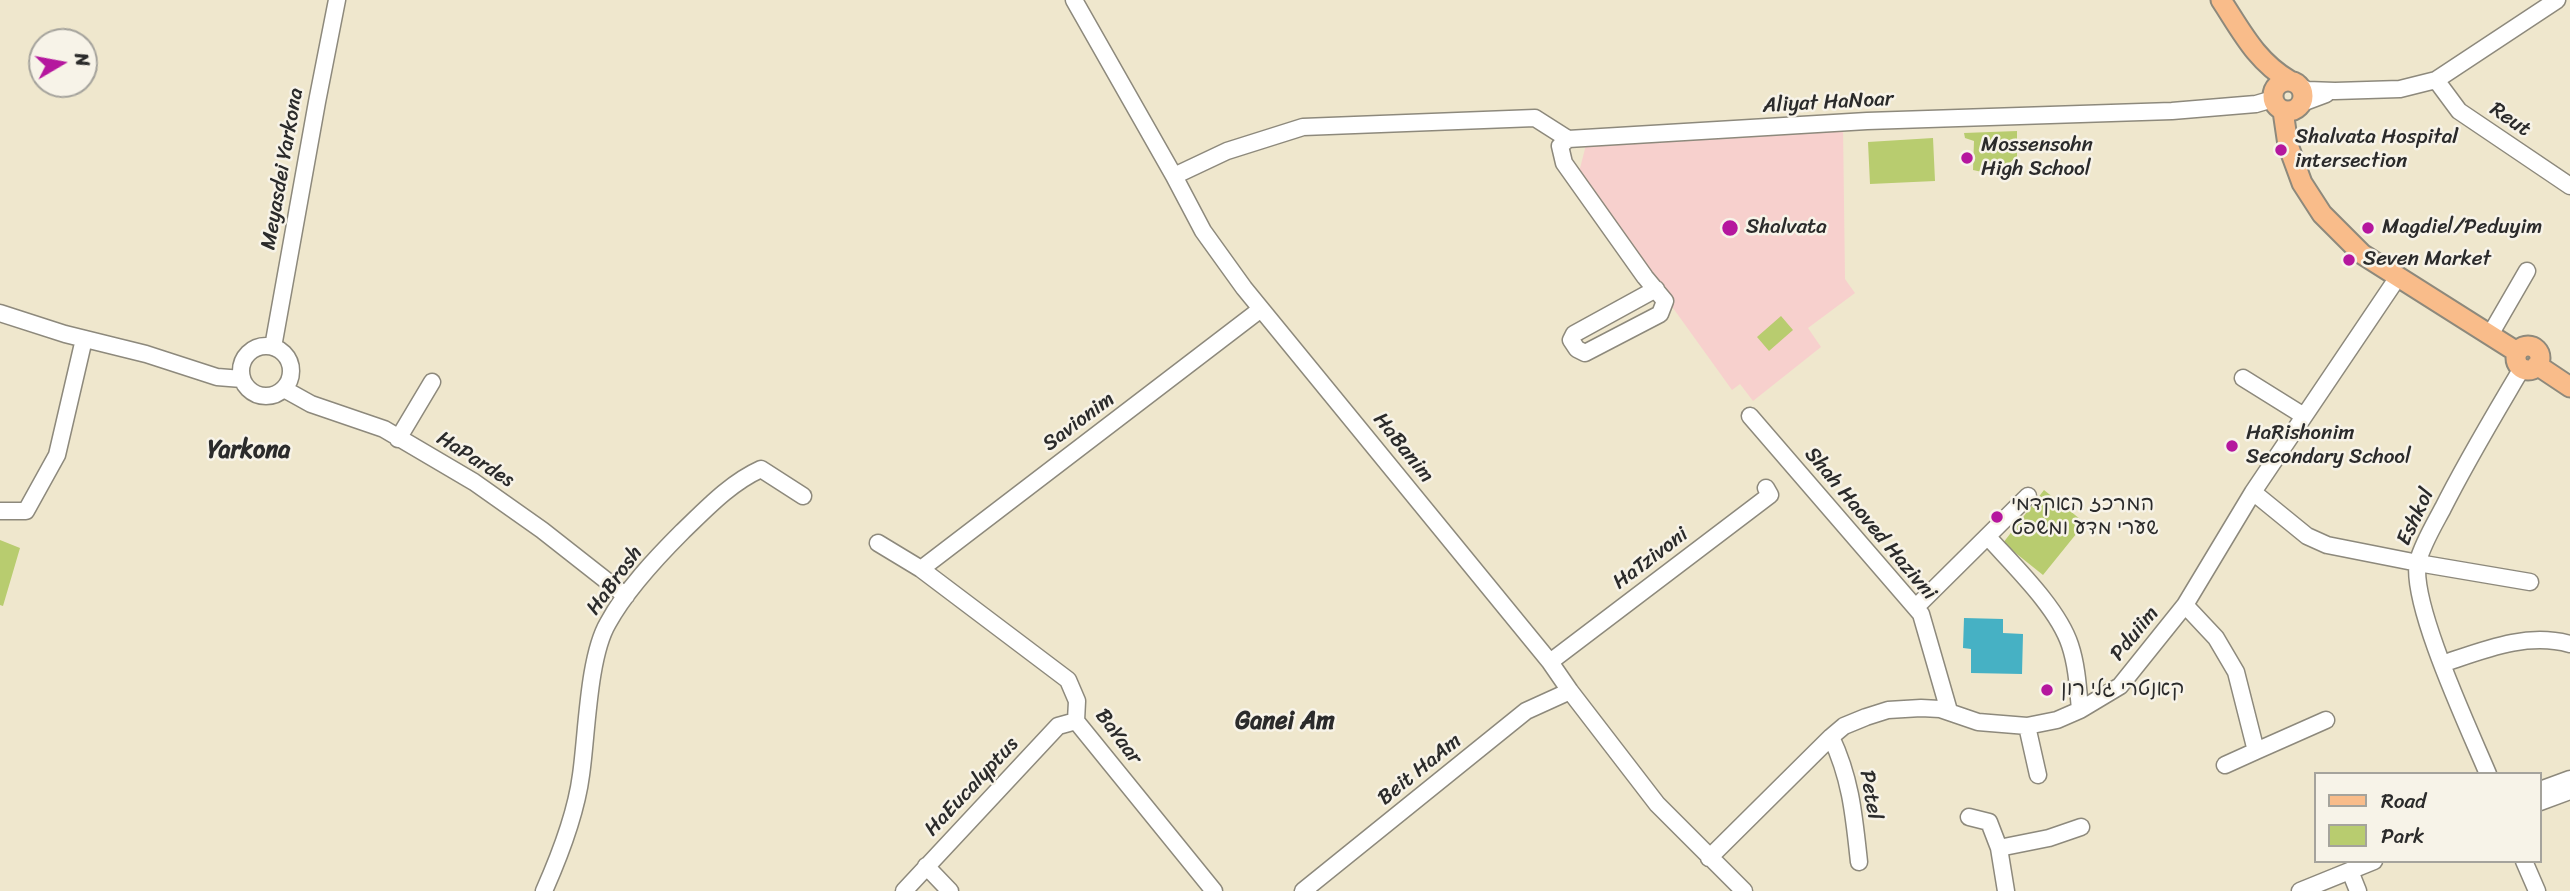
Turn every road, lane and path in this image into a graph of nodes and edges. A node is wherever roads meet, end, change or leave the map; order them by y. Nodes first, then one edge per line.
1 (337, 0) edge
2 (1074, 0) edge
3 (2221, 0) edge
4 (2557, 0) edge
5 (2437, 80) junction
6 (2288, 98) junction
7 (1568, 139) junction
8 (1174, 176) junction
9 (2570, 186) edge
10 (2527, 271) dead end
11 (2398, 277) junction
12 (1656, 289) junction
13 (1262, 309) junction
14 (0, 313) edge
15 (2494, 328) junction
16 (84, 339) junction
17 (273, 347) junction
18 (2525, 358) junction
19 (2243, 378) dead end
20 (243, 379) junction
21 (432, 382) dead end
22 (2570, 387) edge
23 (284, 388) junction
24 (1750, 416) dead end
25 (2304, 416) junction
26 (398, 439) junction
27 (1766, 488) dead end
28 (2253, 492) junction
29 (2028, 495) dead end
30 (803, 496) dead end
31 (0, 511) edge
32 (1988, 537) junction
33 (878, 543) dead end
34 (2418, 563) junction
35 (921, 569) junction
36 (2530, 582) dead end
37 (626, 596) junction
38 (2185, 605) junction
39 (1916, 607) junction
40 (2570, 644) edge
41 (1550, 662) junction
42 (2442, 664) junction
43 (1570, 691) junction
44 (2080, 710) junction
45 (1949, 711) junction
46 (2326, 720) dead end
47 (1076, 721) junction
48 (2027, 726) junction
49 (1831, 737) junction
50 (2256, 751) junction
51 (2225, 765) dead end
52 (2487, 772) edge
53 (2038, 775) dead end
54 (2570, 779) edge
55 (2542, 789) edge
56 (2570, 791) edge
57 (2542, 801) edge
58 (1969, 817) dead end
59 (2081, 827) dead end
60 (1999, 848) junction
61 (1709, 858) junction
62 (1859, 862) dead end
63 (2369, 863) edge
64 (2525, 863) edge
65 (926, 866) junction
66 (2350, 871) junction
67 (544, 891) edge
68 (904, 891) edge
69 (950, 891) edge
70 (1214, 891) edge
71 (1303, 891) edge
72 (1744, 891) edge
73 (2006, 891) edge
74 (2300, 891) edge
75 (2358, 891) edge
76 (2537, 891) edge

1 - 17 street, Meyasdei Yarkona
2 - 8 street, HaBanim
3 - 6 main road
4 - 5 street
5 - 6 street, Aliyat HaNoar
5 - 9 street, Reut
6 - 7 street, Aliyat HaNoar
6 - 11 main road
6 - 15 main road
7 - 8 street
7 - 12 street
8 - 13 street, HaBanim
10 - 15 street
11 - 18 main road
11 - 25 street, Pduiim
12 - 12 street
13 - 35 street, Savionim
13 - 41 street, HaBanim
14 - 16 street
15 - 18 main road
16 - 20 street
16 - 31 street
17 - 20 street
17 - 23 street
18 - 22 main road
18 - 34 street, Eshkol
19 - 25 street
20 - 23 street
21 - 26 street
23 - 26 street, HaPardes
24 - 39 street, Shah Haoved Hazivni
25 - 28 street, Pduiim
26 - 37 street, HaPardes
27 - 41 street, HaTzivoni
28 - 34 street
28 - 38 street, Pduiim
29 - 32 street
30 - 37 street, HaBrosh
32 - 39 street
32 - 44 street
33 - 35 street, BaYaar
34 - 36 street
34 - 42 street, Eshkol
35 - 47 street, BaYaar
37 - 67 street, HaBrosh
38 - 44 street, Pduiim
38 - 50 street
39 - 45 street, Shah Haoved Hazivni
40 - 42 street
41 - 43 street, HaBanim
42 - 52 street, Eshkol
43 - 61 street, HaBanim
43 - 71 street, Beit HaAm
44 - 48 street, Pduiim
45 - 48 street, Pduiim
45 - 49 street, Pduiim
46 - 50 street
47 - 65 street, HaEucalyptus
47 - 70 street, BaYaar
48 - 53 street
49 - 61 street, Pduiim
49 - 62 street, Petel
50 - 51 street
54 - 55 street
56 - 57 street
58 - 60 street
59 - 60 street
60 - 73 street
61 - 72 street, HaBanim
63 - 66 street
64 - 76 street
65 - 68 street, HaEucalyptus
65 - 69 street
66 - 74 street
66 - 75 street

